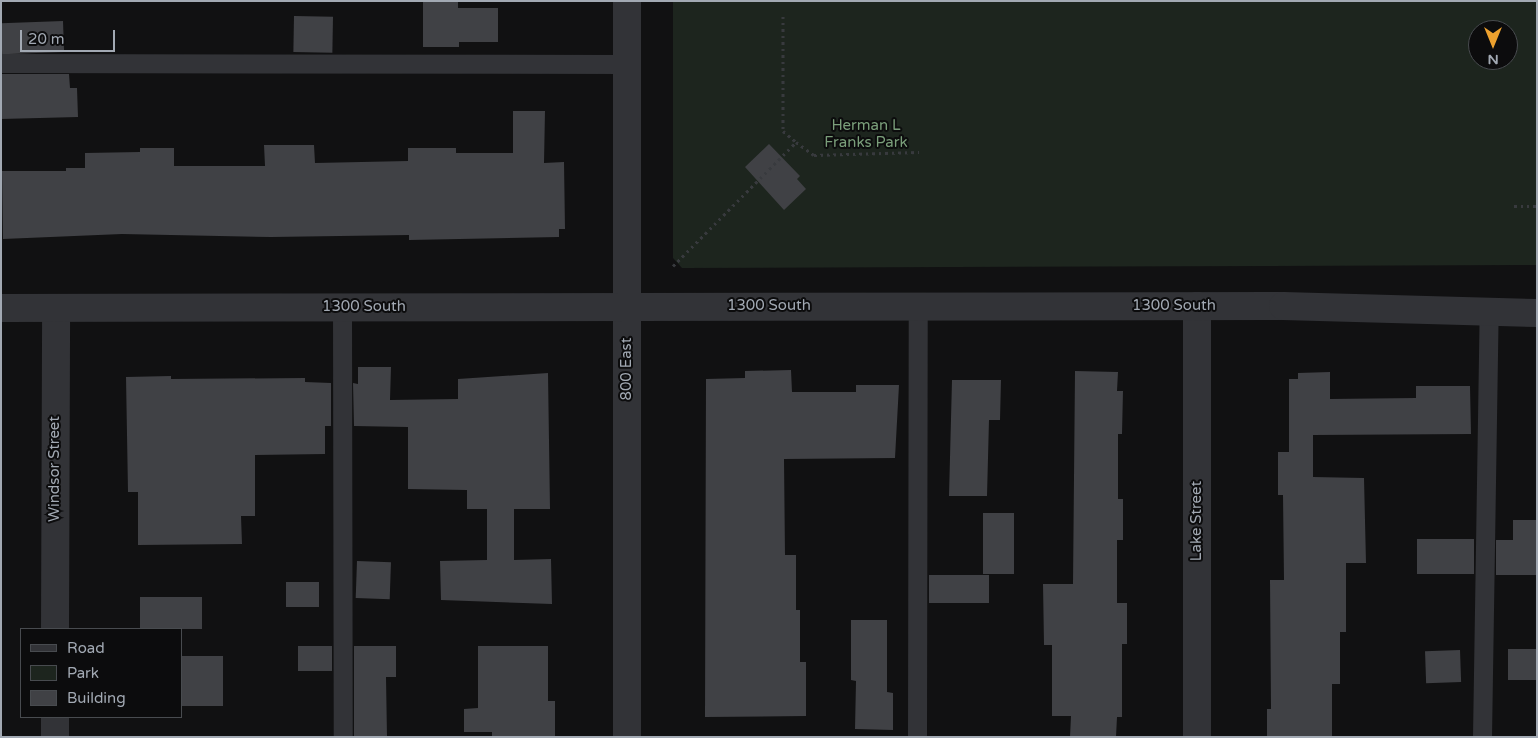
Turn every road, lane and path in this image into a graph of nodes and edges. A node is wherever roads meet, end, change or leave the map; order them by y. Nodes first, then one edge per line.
1 (627, 1) edge
2 (783, 16) dead end
3 (1, 63) edge
4 (627, 64) junction
5 (796, 142) junction
6 (919, 152) dead end
7 (1514, 206) dead end
8 (1537, 206) edge
9 (673, 266) dead end
10 (918, 306) junction
11 (1197, 306) junction
12 (342, 307) junction
13 (627, 307) junction
14 (1, 308) edge
15 (56, 308) junction
16 (1489, 312) junction
17 (1537, 313) edge
18 (55, 628) edge
19 (55, 718) edge
20 (55, 737) edge
21 (343, 737) edge
22 (627, 737) edge
23 (917, 737) edge
24 (1197, 737) edge
25 (1482, 737) edge

1 - 4 street, 800 East
2 - 5 path
3 - 4 lane
4 - 13 street, 800 East
5 - 6 path
5 - 9 path
7 - 8 path
10 - 11 street, 1300 South
10 - 13 street, 1300 South
10 - 23 lane
11 - 16 street, 1300 South
11 - 24 street, Lake Street
12 - 13 street, 1300 South
12 - 15 street, 1300 South
12 - 21 lane
13 - 22 street, 800 East
14 - 15 street, 1300 South
15 - 18 street, Windsor Street
16 - 17 street, 1300 South
16 - 25 lane
19 - 20 street

